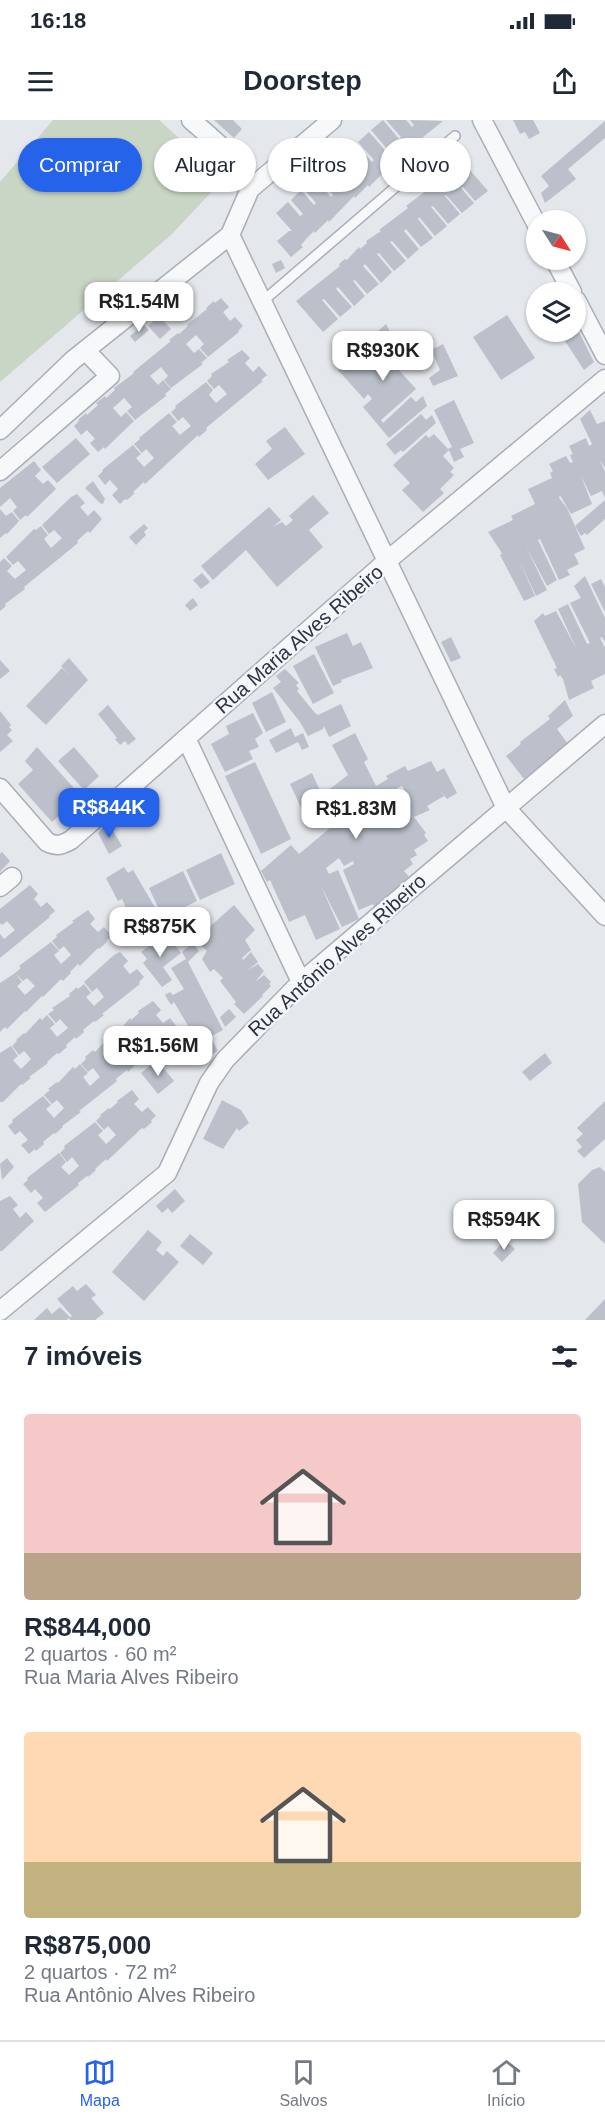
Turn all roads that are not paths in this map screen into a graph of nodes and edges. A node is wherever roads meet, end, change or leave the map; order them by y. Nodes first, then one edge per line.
1 (191, 120) edge
2 (332, 120) edge
3 (482, 120) edge
4 (455, 136) dead end
5 (211, 138) edge
6 (256, 184) edge
7 (249, 192) edge
8 (529, 210) edge
9 (230, 235) junction
10 (262, 301) junction
11 (586, 319) edge
12 (86, 351) junction
13 (605, 355) edge
14 (605, 379) edge
15 (0, 430) edge
16 (0, 471) edge
17 (388, 560) junction
18 (605, 724) edge
19 (186, 738) junction
20 (0, 788) edge
21 (506, 808) junction
22 (605, 916) edge
23 (302, 982) junction
24 (0, 1311) edge

1 - 5 street
2 - 6 street
3 - 8 street
4 - 10 lane
7 - 9 street
9 - 10 street
9 - 12 street
10 - 17 street
11 - 13 street
12 - 15 street
12 - 16 street
14 - 17 street, Rua Maria Alves Ribeiro
17 - 19 street, Rua Maria Alves Ribeiro
17 - 21 street
18 - 21 street, Rua Antônio Alves Ribeiro
19 - 20 street, Rua Maria Alves Ribeiro
19 - 23 street
21 - 22 street
21 - 23 street, Rua Antônio Alves Ribeiro
23 - 24 street, Rua Antônio Alves Ribeiro

